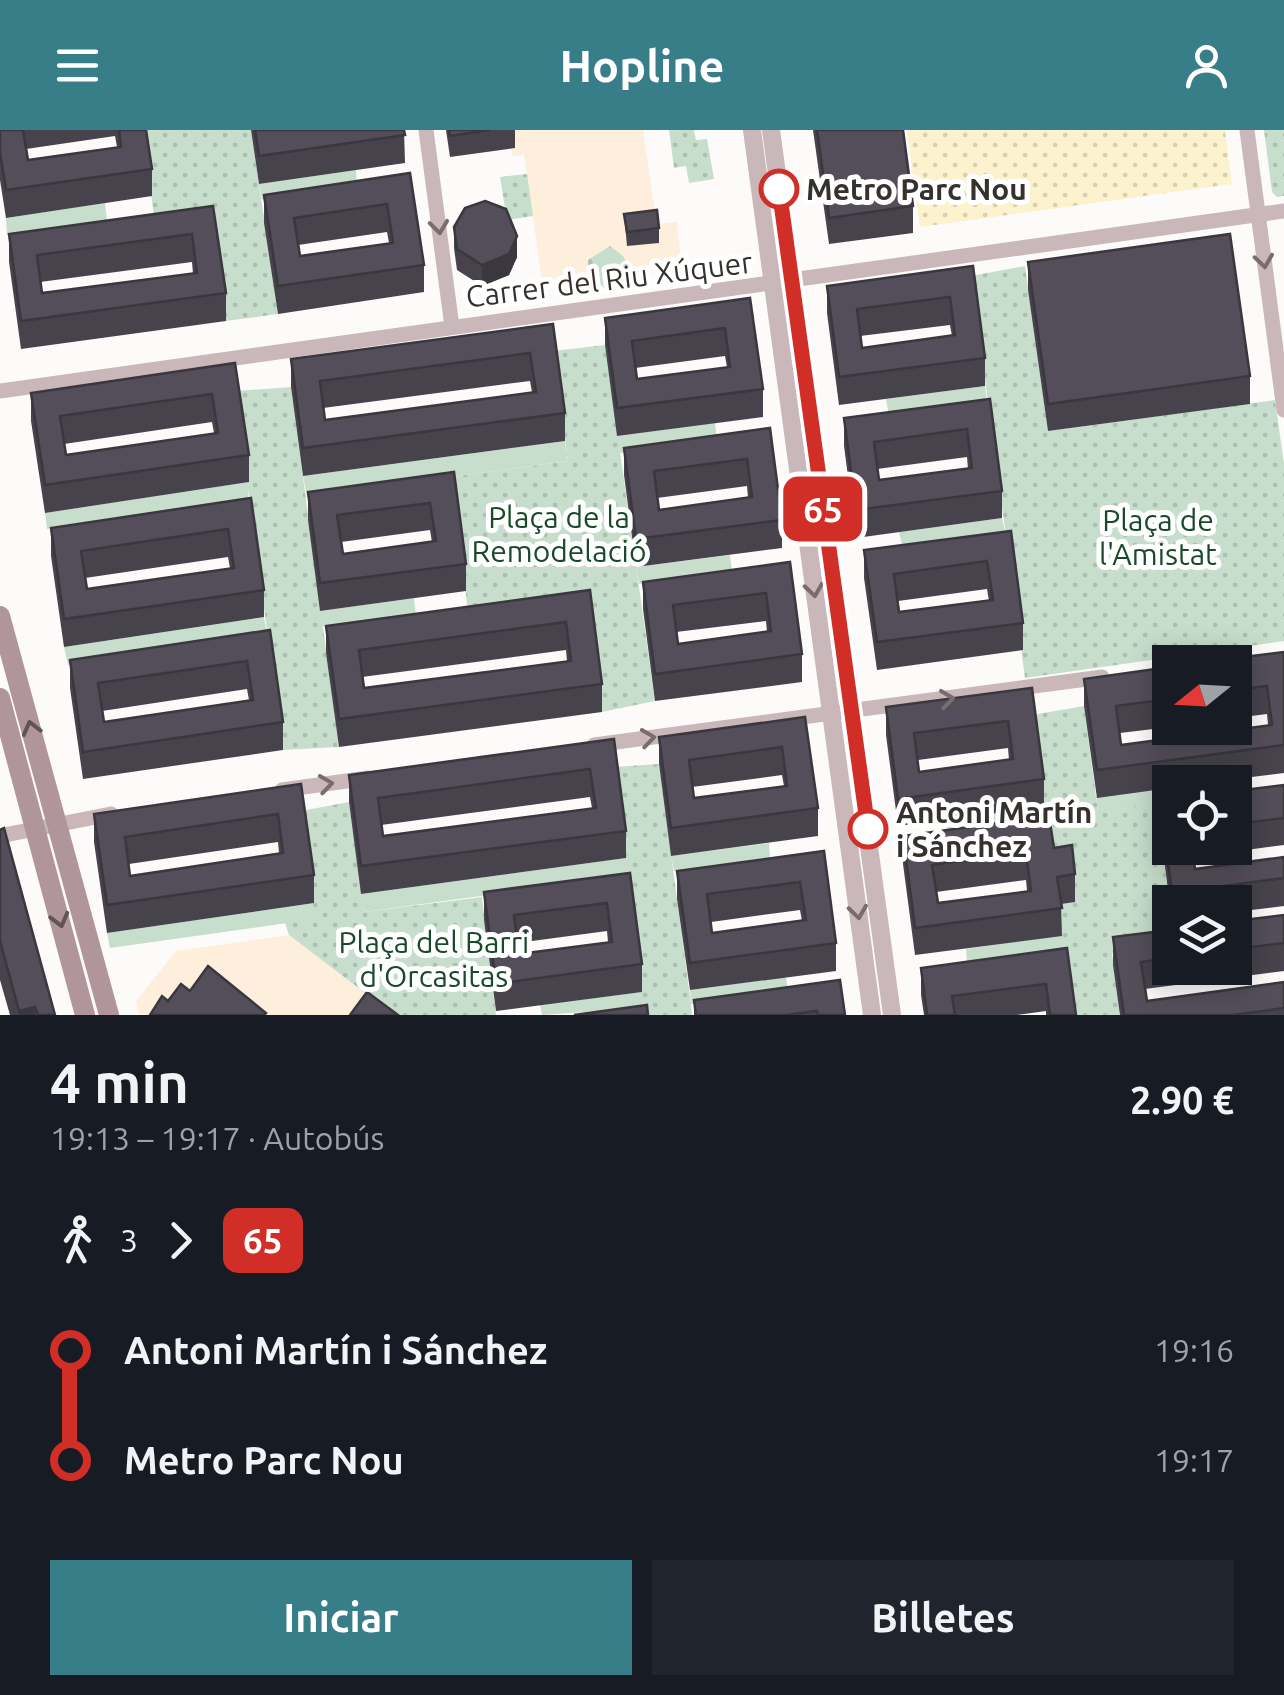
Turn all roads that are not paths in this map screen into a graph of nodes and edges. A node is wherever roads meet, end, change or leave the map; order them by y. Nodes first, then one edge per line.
1 (426, 130) edge
2 (752, 130) edge
3 (771, 130) edge
4 (1247, 130) edge
5 (1284, 211) edge
6 (1258, 214) junction
7 (792, 282) junction
8 (773, 285) junction
9 (452, 327) junction
10 (0, 391) edge
11 (1284, 410) edge
12 (0, 616) edge
13 (1120, 675) edge
14 (0, 698) edge
15 (850, 710) junction
16 (830, 712) junction
17 (572, 749) edge
18 (378, 776) edge
19 (264, 792) edge
20 (135, 811) edge
21 (57, 822) junction
22 (34, 826) junction
23 (0, 836) edge
24 (85, 1015) edge
25 (109, 1015) edge
26 (872, 1015) edge
27 (892, 1015) edge

1 -> 9 street
2 - 8 street
3 - 7 street
4 - 6 street
5 - 6 street, Carrer del Riu Xúquer
6 - 7 street, Carrer del Riu Xúquer
6 -> 11 street
7 - 8 street, Carrer del Riu Xúquer
7 - 15 street
8 - 9 street, Carrer del Riu Xúquer
8 -> 16 street
9 - 10 street, Carrer del Riu Xúquer
21 -> 12 main road
15 -> 13 street
14 - 22 main road
15 - 16 street
15 - 27 street
17 -> 16 street
16 -> 26 street
19 -> 18 street
20 - 21 street
21 - 22 street
21 - 25 main road
22 - 23 street
22 -> 24 main road

